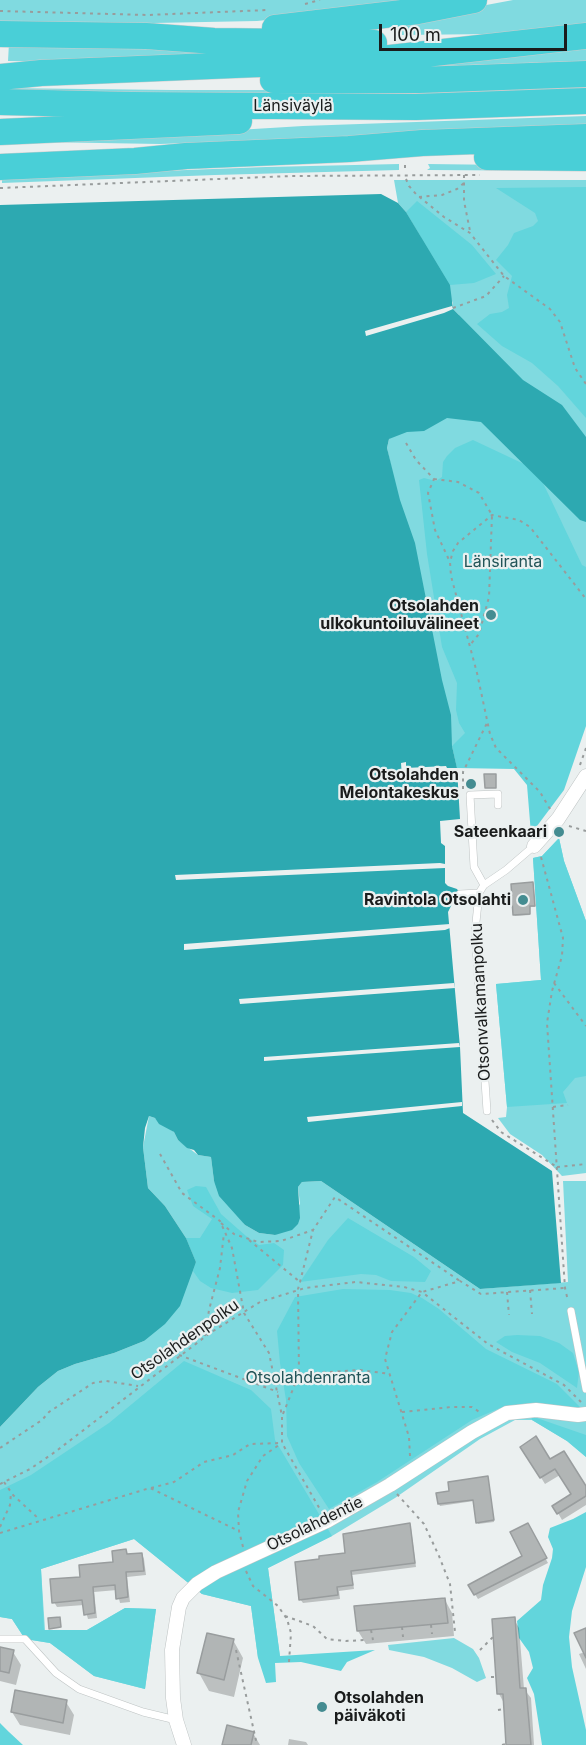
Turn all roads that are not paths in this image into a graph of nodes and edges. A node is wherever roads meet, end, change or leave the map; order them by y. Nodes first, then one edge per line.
1 (474, 0) edge
2 (2, 23) edge
3 (146, 36) junction
4 (586, 36) edge
5 (521, 42) junction
6 (586, 74) edge
7 (0, 77) edge
8 (0, 102) edge
9 (586, 102) edge
10 (416, 107) junction
11 (586, 137) edge
12 (349, 149) junction
13 (2, 158) edge
14 (586, 158) edge
15 (586, 777) edge
16 (498, 805) dead end
17 (536, 848) joint
18 (484, 885) junction
19 (460, 894) dead end
20 (479, 894) junction
21 (487, 1111) road end
22 (571, 1311) road end
23 (586, 1389) edge
24 (586, 1414) edge
25 (0, 1639) edge
26 (176, 1720) junction
27 (184, 1745) edge

1 - 3 highway
2 - 3 highway
3 - 5 highway
4 - 5 highway
5 - 7 highway
6 - 7 highway, Länsiväylä
8 - 10 highway, Länsiväylä
9 - 10 highway, Länsiväylä
10 - 13 highway
11 - 12 highway
12 - 13 highway
12 - 14 highway
15 - 17 street
16 - 18 lane
17 - 18 lane, Otsonvalkamanpolku
18 - 20 lane, Otsonvalkamanpolku
19 - 20 lane
20 - 21 lane, Otsonvalkamanpolku
22 - 23 lane
24 - 26 street, Otsolahdentie
25 - 26 lane
26 - 27 street, Otsolahdentie

